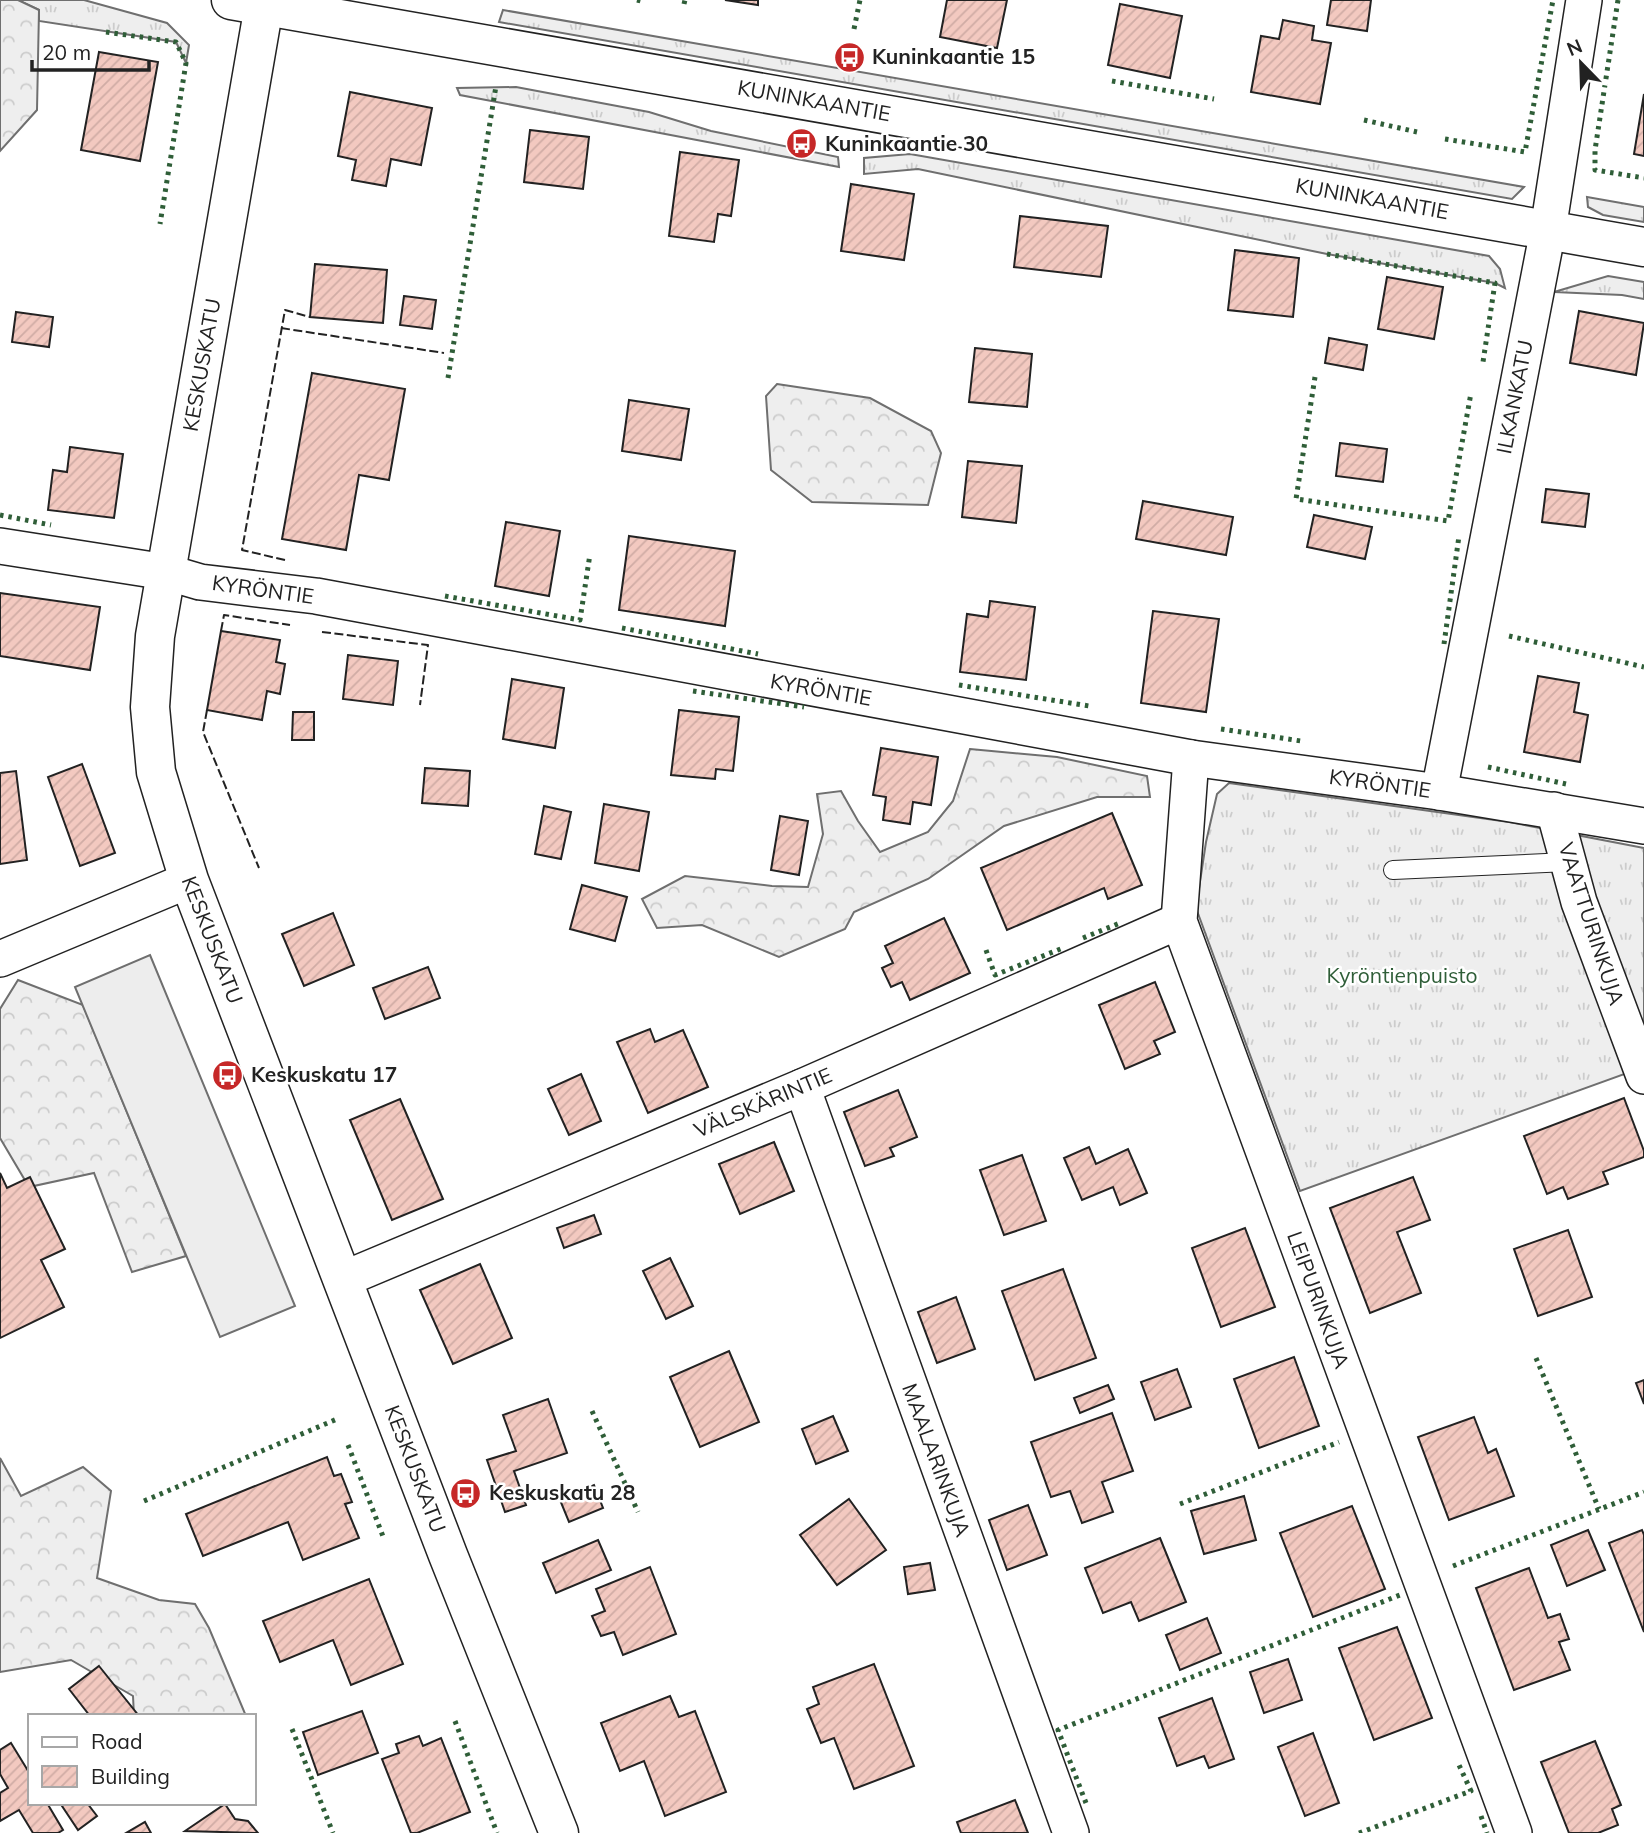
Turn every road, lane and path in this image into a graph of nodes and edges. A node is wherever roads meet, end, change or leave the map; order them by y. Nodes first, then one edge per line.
1 (1584, 0) edge
2 (253, 2) edge
3 (1548, 230) junction
4 (1644, 247) edge
5 (0, 545) edge
6 (166, 572) junction
7 (1191, 758) junction
8 (1439, 792) junction
9 (1554, 810) junction
10 (1644, 826) edge
11 (1568, 862) junction
12 (1393, 870) dead end
13 (189, 880) junction
14 (1179, 921) junction
15 (0, 960) edge
16 (1644, 1076) edge
17 (802, 1087) junction
18 (344, 1279) junction
19 (559, 1833) edge
20 (1071, 1833) edge
21 (1514, 1833) edge

1 - 3 street, ILKANKATU
2 - 3 street, KUNINKAANTIE
2 - 6 street, KESKUSKATU
3 - 4 street, KUNINKAANTIE
3 - 8 street, ILKANKATU
5 - 6 street, KYRÖNTIE
6 - 7 street, KYRÖNTIE
6 - 13 street, KESKUSKATU
7 - 8 street, KYRÖNTIE
7 - 14 street, LEIPURINKUJA
8 - 9 street, KYRÖNTIE
9 - 10 street, KYRÖNTIE
9 - 11 street, VAATTURINKUJA
11 - 12 lane
11 - 16 street, VAATTURINKUJA
13 - 15 street
13 - 18 street, KESKUSKATU
14 - 17 street, VÄLSKÄRINTIE
14 - 21 street, LEIPURINKUJA
17 - 18 street, VÄLSKÄRINTIE
17 - 20 street, MAALARINKUJA
18 - 19 street, KESKUSKATU

